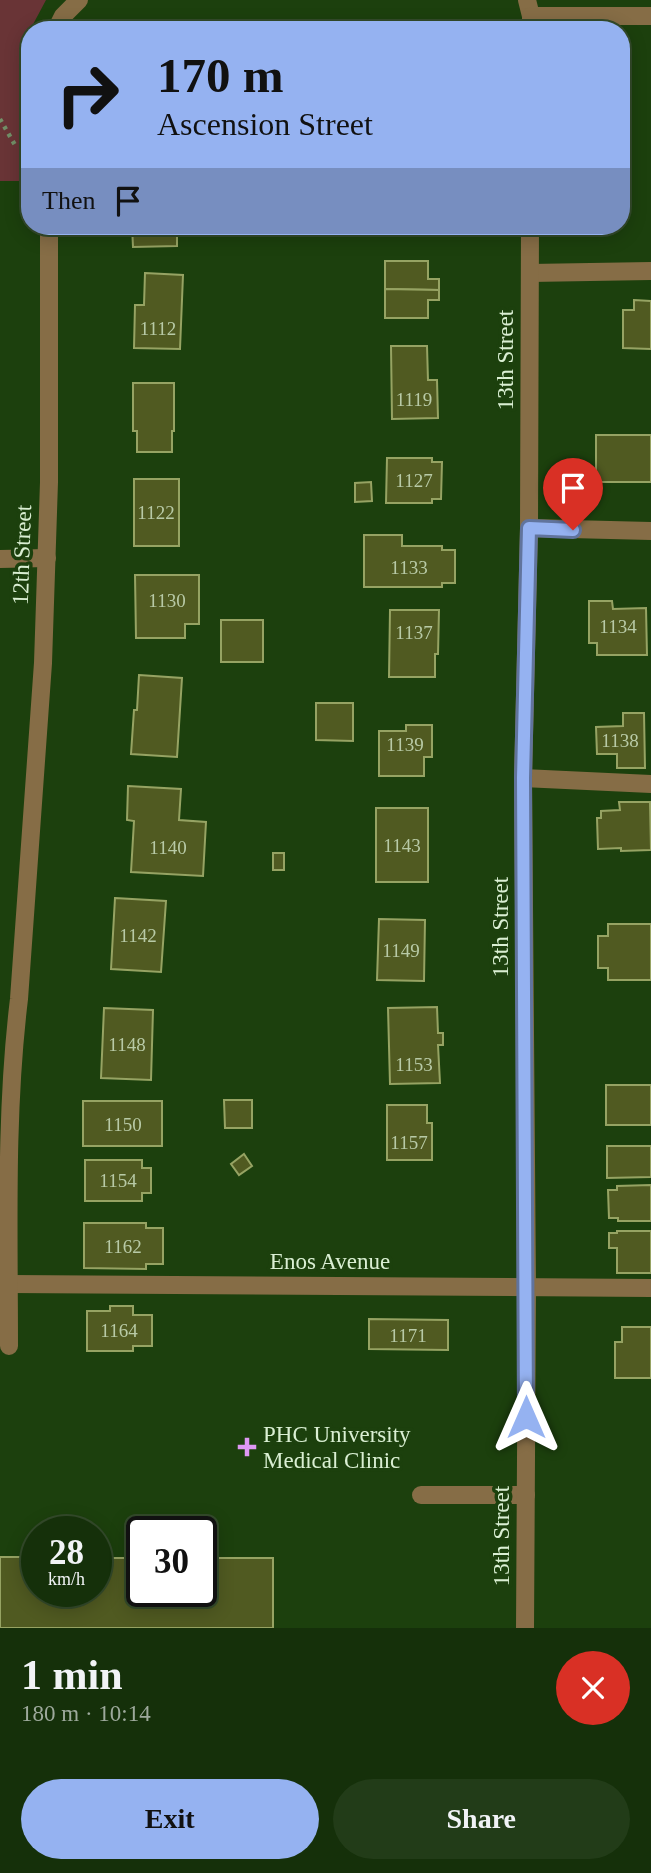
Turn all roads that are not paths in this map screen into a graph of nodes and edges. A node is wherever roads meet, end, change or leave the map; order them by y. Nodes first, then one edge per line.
1 (79, 0) edge
2 (530, 15) edge
3 (651, 16) edge
4 (60, 21) edge
5 (49, 235) edge
6 (530, 235) edge
7 (651, 271) edge
8 (530, 273) junction
9 (529, 528) junction
10 (651, 531) edge
11 (47, 558) junction
12 (0, 559) edge
13 (523, 778) junction
14 (651, 784) edge
15 (6, 1050) edge
16 (9, 1284) junction
17 (527, 1287) junction
18 (651, 1288) edge
19 (9, 1346) dead end
20 (526, 1495) junction
21 (421, 1496) dead end
22 (526, 1628) edge

1 - 4 street
2 - 3 street
5 - 11 street, 12th Street
6 - 8 street, 13th Street
7 - 8 street
8 - 9 street, 13th Street
9 - 10 street
9 - 13 street, 13th Street
11 - 12 street
11 - 15 street, 12th Street
13 - 14 street
13 - 17 street, 13th Street
15 - 16 street, 12th Street
16 - 17 street, Enos Avenue
16 - 19 street, 12th Street
17 - 18 street, Enos Avenue
17 - 20 street, 13th Street
20 - 21 street
20 - 22 street, 13th Street

